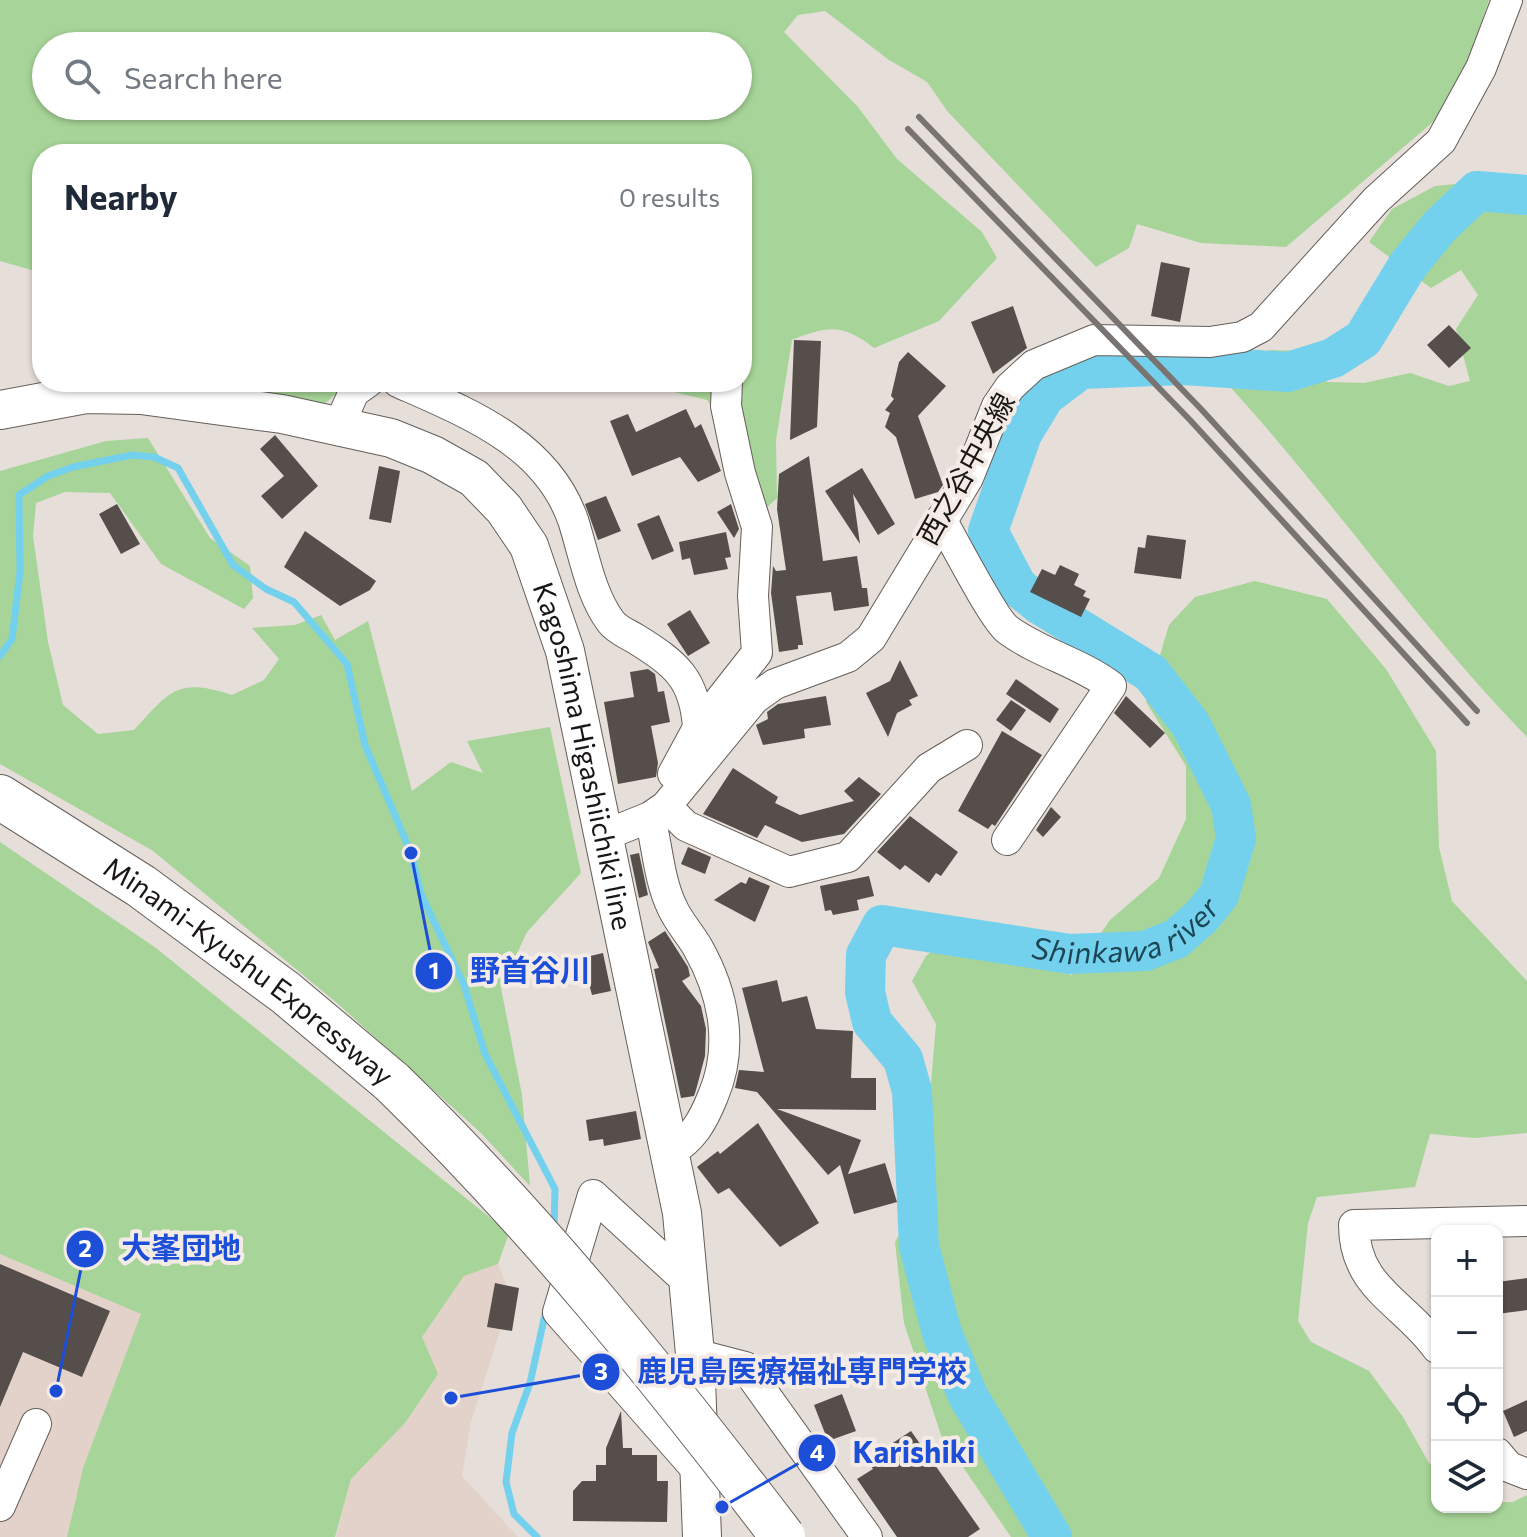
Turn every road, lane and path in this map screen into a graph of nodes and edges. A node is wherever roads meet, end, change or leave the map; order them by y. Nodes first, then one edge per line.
1 (1507, 0) edge
2 (354, 392) edge
3 (418, 392) edge
4 (727, 392) edge
5 (0, 410) edge
6 (339, 425) junction
7 (941, 519) junction
8 (698, 728) junction
9 (967, 745) dead end
10 (0, 797) edge
11 (665, 805) junction
12 (603, 836) junction
13 (1007, 840) dead end
14 (669, 1153) junction
15 (1527, 1221) edge
16 (689, 1283) junction
17 (1431, 1342) edge
18 (695, 1354) junction
19 (36, 1424) dead end
20 (1503, 1460) edge
21 (697, 1470) junction
22 (1527, 1474) edge
23 (0, 1506) edge
24 (709, 1536) edge
25 (783, 1537) edge
26 (867, 1537) edge

1 - 7 street, 西之谷中央線
2 - 6 street
3 - 8 street
4 - 8 street
5 - 6 main road, Kagoshima Higashiichiki line
6 - 12 main road, Kagoshima Higashiichiki line
7 - 11 street, 西之谷中央線
7 - 13 street
8 - 11 street
9 - 11 street
10 - 25 highway, Minami-Kyushu Expressway, bridge
11 - 12 street, 西之谷中央線
11 - 14 street
12 - 14 main road, Kagoshima Higashiichiki line
14 - 16 main road, Kagoshima Higashiichiki line
15 - 17 street
16 - 18 main road, Kagoshima Higashiichiki line
16 - 21 street
18 - 21 main road, Kagoshima Higashiichiki line
18 - 26 street
19 - 23 street
20 - 22 street
21 - 24 main road, Kagoshima Higashiichiki line

